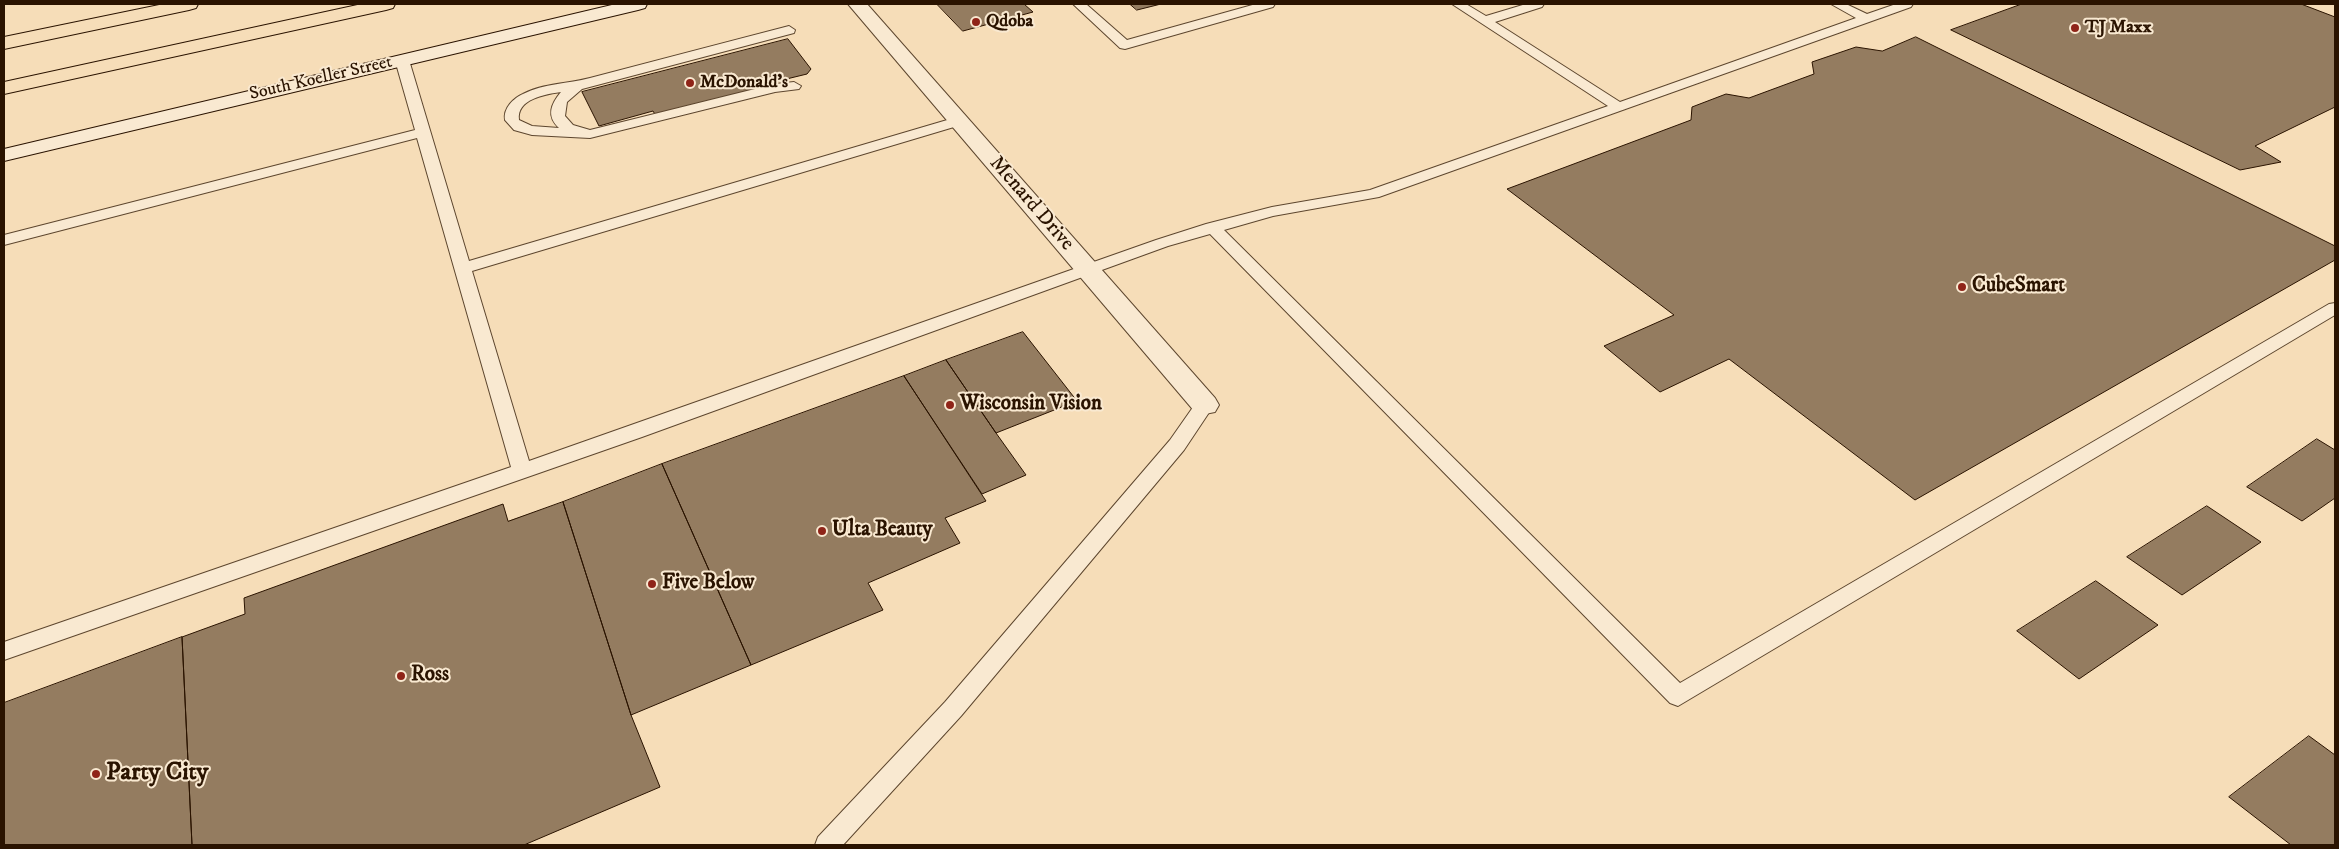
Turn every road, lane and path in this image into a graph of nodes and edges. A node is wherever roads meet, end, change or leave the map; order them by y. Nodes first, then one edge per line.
1 (189, 4) edge
2 (386, 4) edge
3 (638, 4) edge
4 (857, 4) edge
5 (1079, 4) edge
6 (1269, 4) edge
7 (1458, 4) edge
8 (1538, 4) edge
9 (1837, 4) edge
10 (1907, 4) edge
11 (1866, 18) junction
12 (1484, 21) junction
13 (789, 30) dead end
14 (4, 43) edge
15 (402, 60) junction
16 (577, 86) junction
17 (794, 86) dead end
18 (4, 88) edge
19 (1619, 107) junction
20 (959, 121) junction
21 (423, 132) junction
22 (574, 132) junction
23 (4, 155) edge
24 (1212, 227) junction
25 (4, 240) edge
26 (463, 268) junction
27 (1087, 268) junction
28 (2335, 308) edge
29 (1205, 405) joint
30 (522, 471) junction
31 (4, 651) edge
32 (827, 845) edge

1 - 14 highway
2 - 18 highway
3 - 15 street, South Koeller Street
4 - 20 street, Menard Drive
5 - 6 lane
7 - 12 lane
8 - 12 lane
9 - 11 lane
10 - 11 lane
11 - 19 lane
12 - 19 lane
13 - 16 lane
15 - 21 lane
15 - 23 street, South Koeller Street
16 - 22 lane
16 - 22 lane
17 - 22 lane
19 - 24 lane
20 - 26 lane
20 - 27 street, Menard Drive
21 - 25 lane
21 - 26 lane
24 - 27 lane
24 - 28 lane
26 - 30 lane
27 - 29 street, Menard Drive
27 - 30 lane
29 - 32 lane
30 - 31 lane

